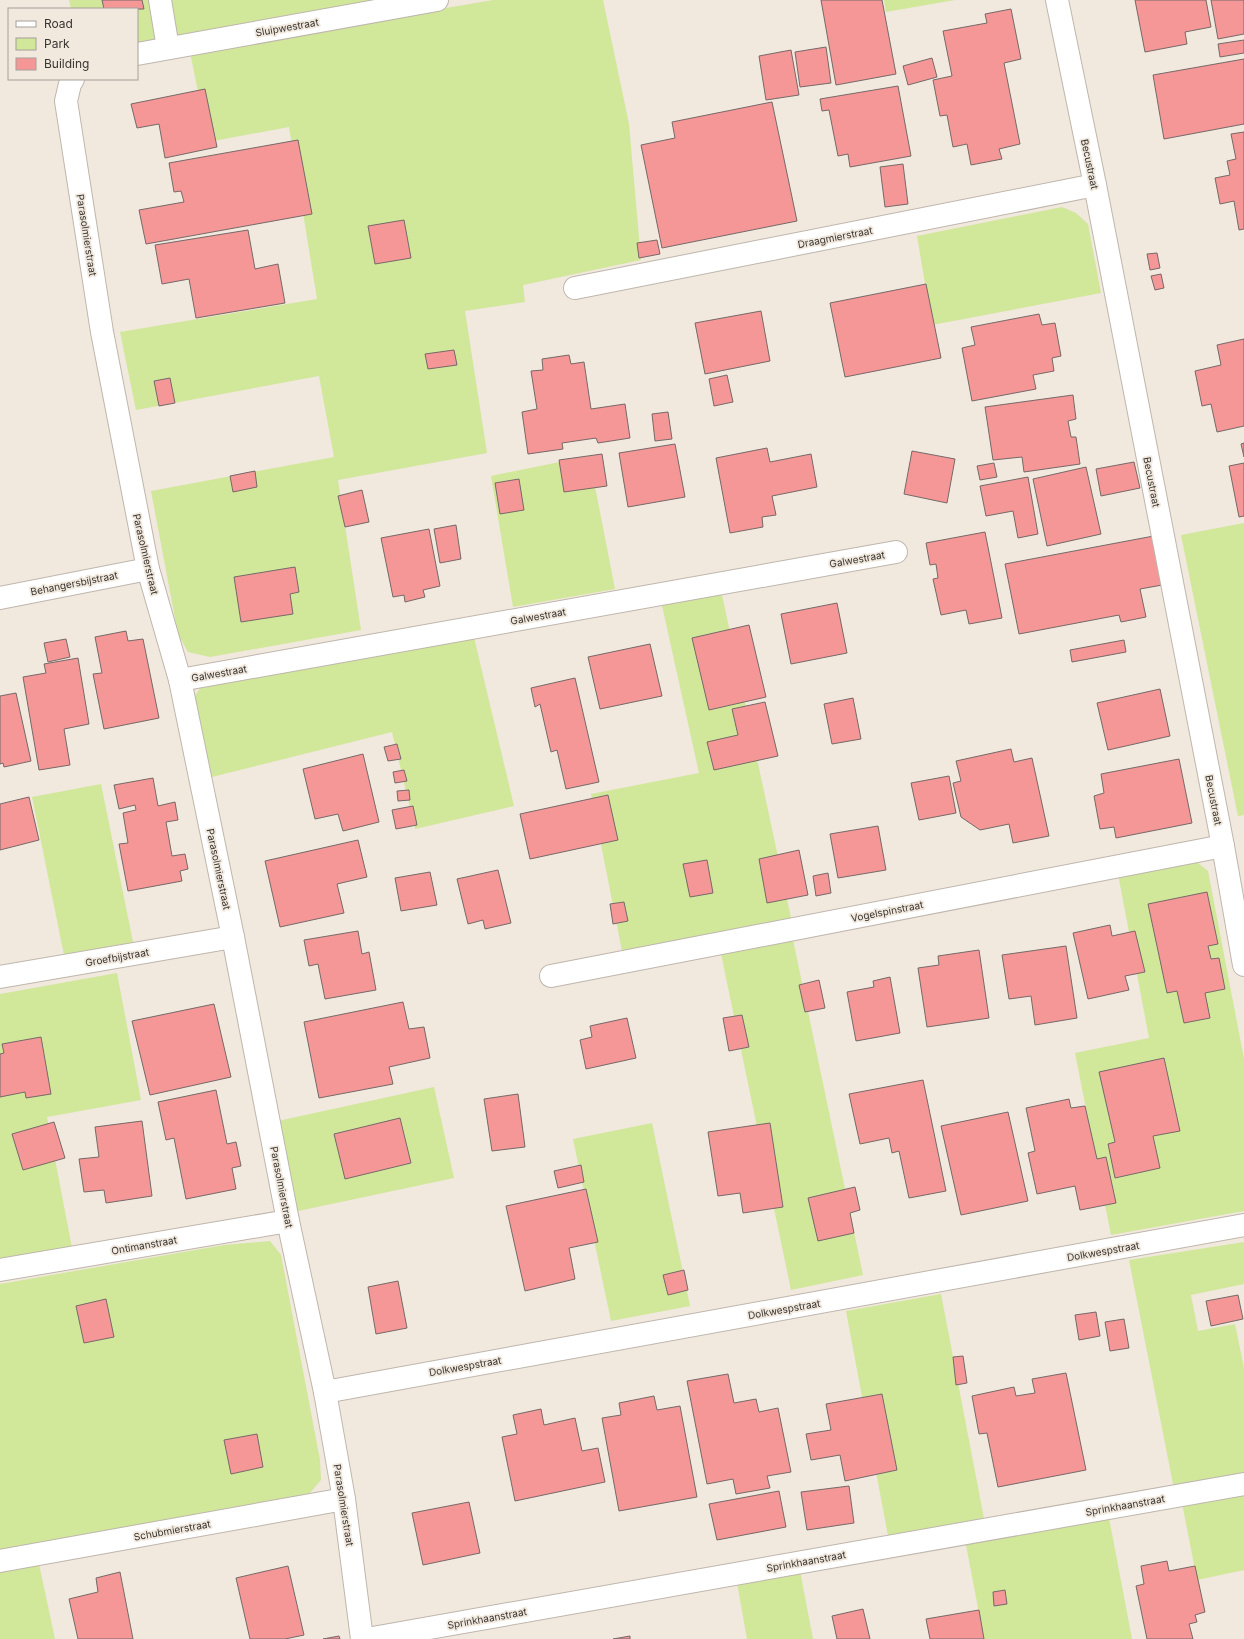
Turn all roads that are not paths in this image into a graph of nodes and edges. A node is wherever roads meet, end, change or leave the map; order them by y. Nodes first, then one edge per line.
1 (160, 0) edge
2 (437, 0) edge
3 (1057, 0) edge
4 (168, 48) junction
5 (138, 54) edge
6 (72, 80) edge
7 (1095, 185) junction
8 (575, 288) dead end
9 (896, 552) dead end
10 (148, 569) junction
11 (0, 598) edge
12 (180, 680) junction
13 (1223, 846) junction
14 (233, 937) junction
15 (1244, 966) edge
16 (551, 976) dead end
17 (0, 977) edge
18 (288, 1221) junction
19 (1244, 1226) edge
20 (0, 1270) edge
21 (324, 1392) junction
22 (1244, 1484) edge
23 (344, 1499) junction
24 (0, 1561) edge
25 (362, 1639) edge
26 (367, 1639) edge

1 - 4 street
2 - 4 street, Sluipwestraat
3 - 7 street, Becustraat
4 - 5 street, Sluipwestraat
6 - 10 street, Parasolmierstraat
7 - 8 street, Draagmierstraat
7 - 13 street, Becustraat
9 - 12 street, Galwestraat
10 - 11 street, Behangersbijstraat
10 - 12 street, Parasolmierstraat
12 - 14 street, Parasolmierstraat
13 - 15 street, Becustraat
13 - 16 street, Vogelspinstraat
14 - 17 street, Groefbijstraat
14 - 18 street, Parasolmierstraat
18 - 20 street, Ontimanstraat
18 - 21 street, Parasolmierstraat
19 - 21 street, Dolkwespstraat
21 - 23 street, Parasolmierstraat
22 - 26 street, Sprinkhaanstraat
23 - 24 street, Schubmierstraat
23 - 25 street, Parasolmierstraat

